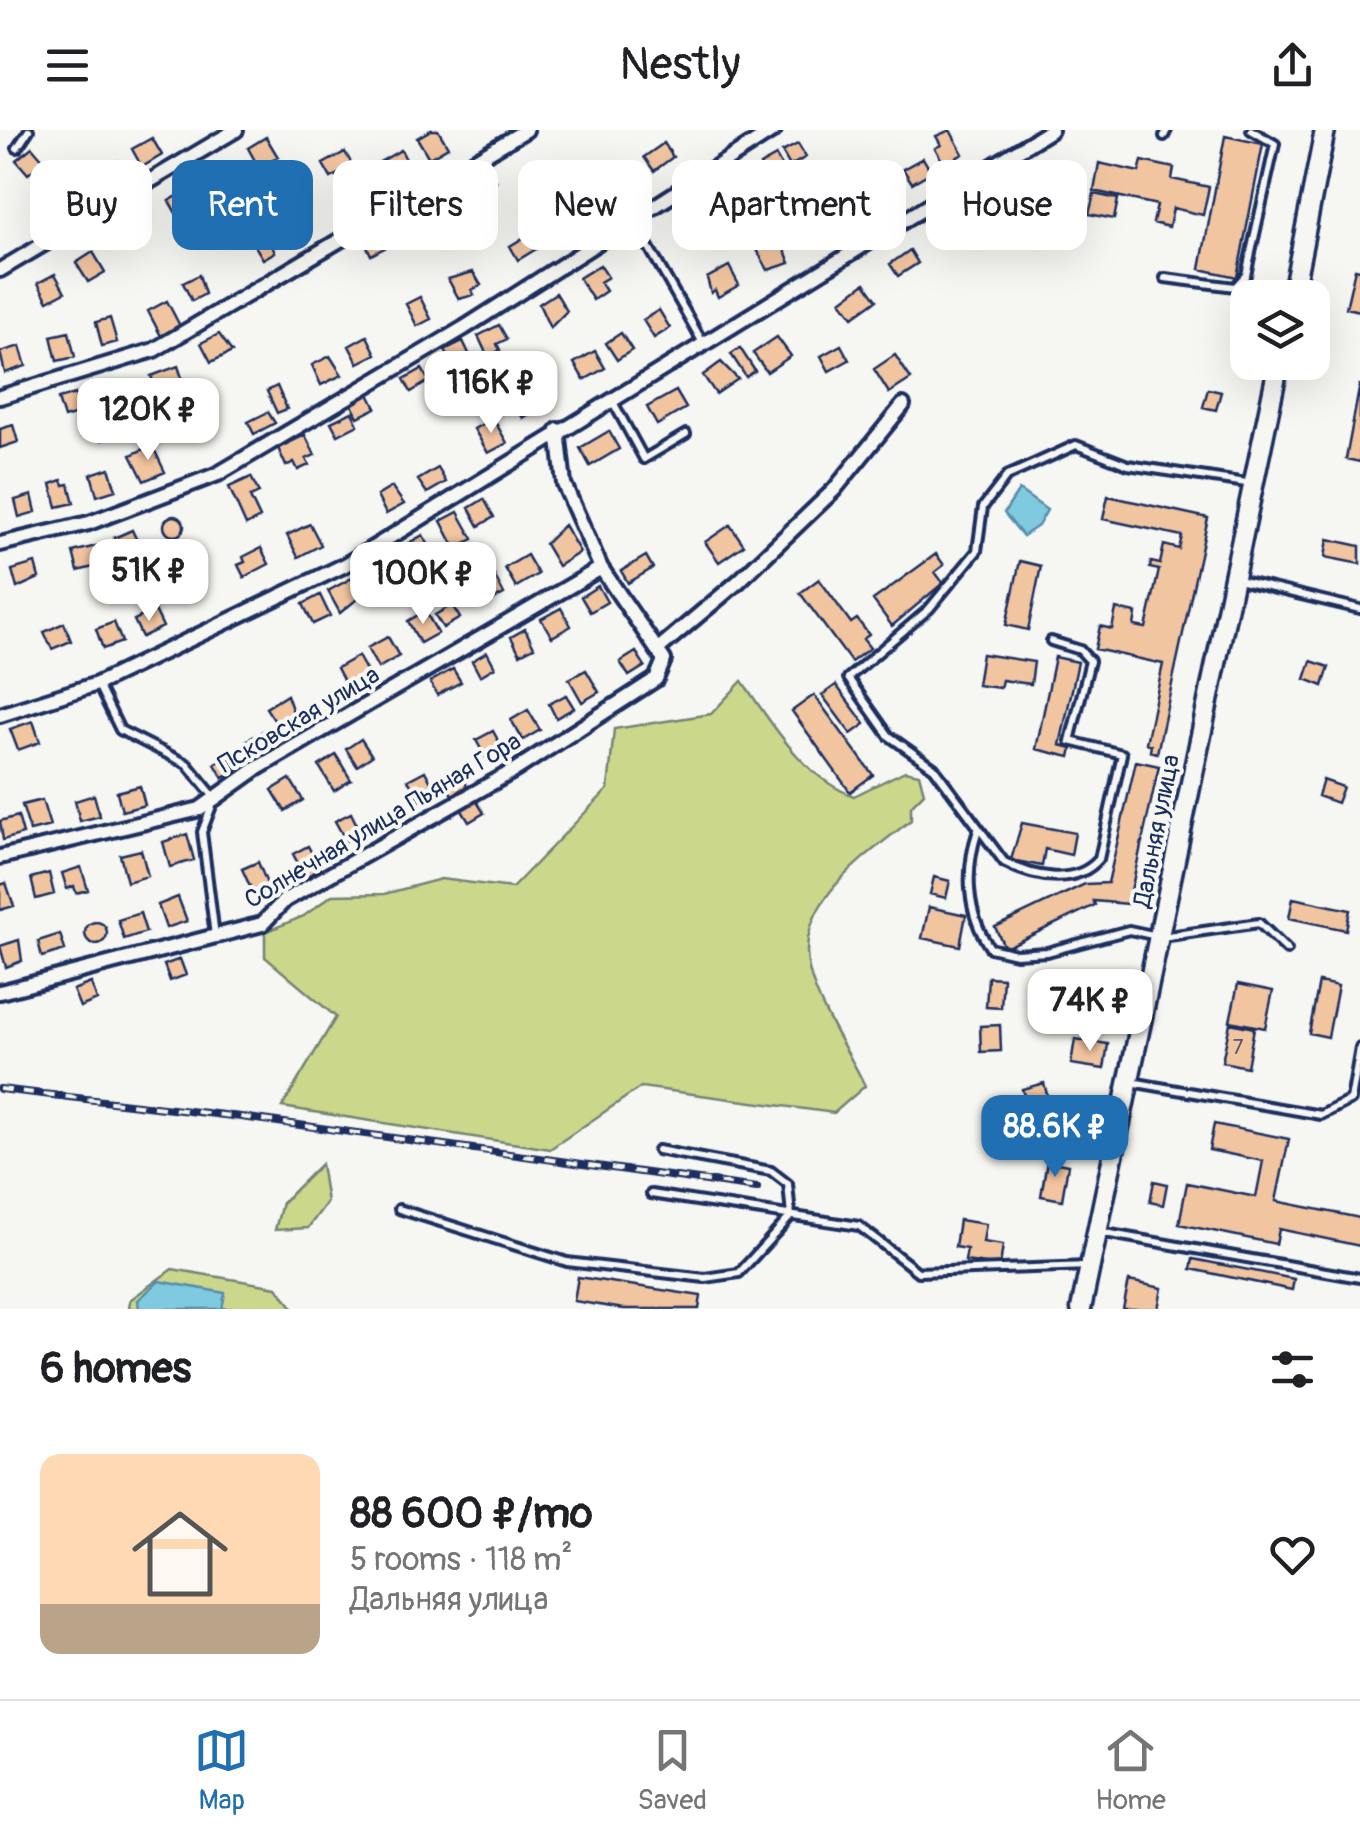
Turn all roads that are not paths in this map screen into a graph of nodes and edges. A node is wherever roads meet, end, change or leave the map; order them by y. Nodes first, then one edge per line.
1 (29, 130) edge
2 (236, 130) edge
3 (526, 130) edge
4 (774, 130) edge
5 (1051, 130) edge
6 (1252, 130) edge
7 (1326, 130) edge
8 (17, 148) dead end
9 (652, 208) edge
10 (586, 250) edge
11 (651, 250) edge
12 (0, 270) edge
13 (1166, 278) dead end
14 (1296, 280) edge
15 (704, 344) junction
16 (1275, 380) edge
17 (0, 396) edge
18 (613, 401) junction
19 (903, 406) dead end
20 (558, 430) junction
21 (686, 434) dead end
22 (1254, 484) junction
23 (0, 544) edge
24 (601, 568) junction
25 (1233, 579) junction
26 (1360, 609) edge
27 (1051, 642) dead end
28 (657, 650) junction
29 (97, 684) junction
30 (0, 715) edge
31 (215, 798) junction
32 (978, 829) junction
33 (0, 857) edge
34 (216, 936) junction
35 (1162, 937) junction
36 (1287, 950) dead end
37 (0, 992) edge
38 (1360, 1048) edge
39 (1130, 1082) junction
40 (658, 1150) dead end
41 (652, 1194) dead end
42 (400, 1209) dead end
43 (791, 1216) junction
44 (1098, 1232) junction
45 (1090, 1266) junction
46 (1360, 1278) edge
47 (1081, 1309) edge

1 - 8 lane
2 - 12 street
3 - 17 street
4 - 9 street
5 - 15 street
6 - 13 lane
7 - 14 main road
10 - 23 street
11 - 15 lane
15 - 18 street
16 - 22 main road, Дальняя улица
18 - 20 street
18 - 21 lane
19 - 28 street
20 - 24 street
20 - 29 street
22 - 25 main road, Дальняя улица
22 - 32 lane
24 - 28 street
24 - 31 street, Псковская улица
25 - 26 lane
25 - 35 main road, Дальняя улица
27 - 32 lane
28 - 34 street, Солнечная улица Пьяная Гора
29 - 30 street
29 - 31 lane
31 - 33 street, Псковская улица
31 - 34 lane
32 - 35 lane
34 - 37 street, Солнечная улица Пьяная Гора
35 - 36 lane
35 - 39 main road, Дальняя улица
38 - 39 lane
39 - 44 main road, Дальняя улица
40 - 43 lane
41 - 43 lane
42 - 43 lane
43 - 45 lane
44 - 45 main road, Дальняя улица
44 - 46 lane
45 - 47 main road, Дальняя улица

